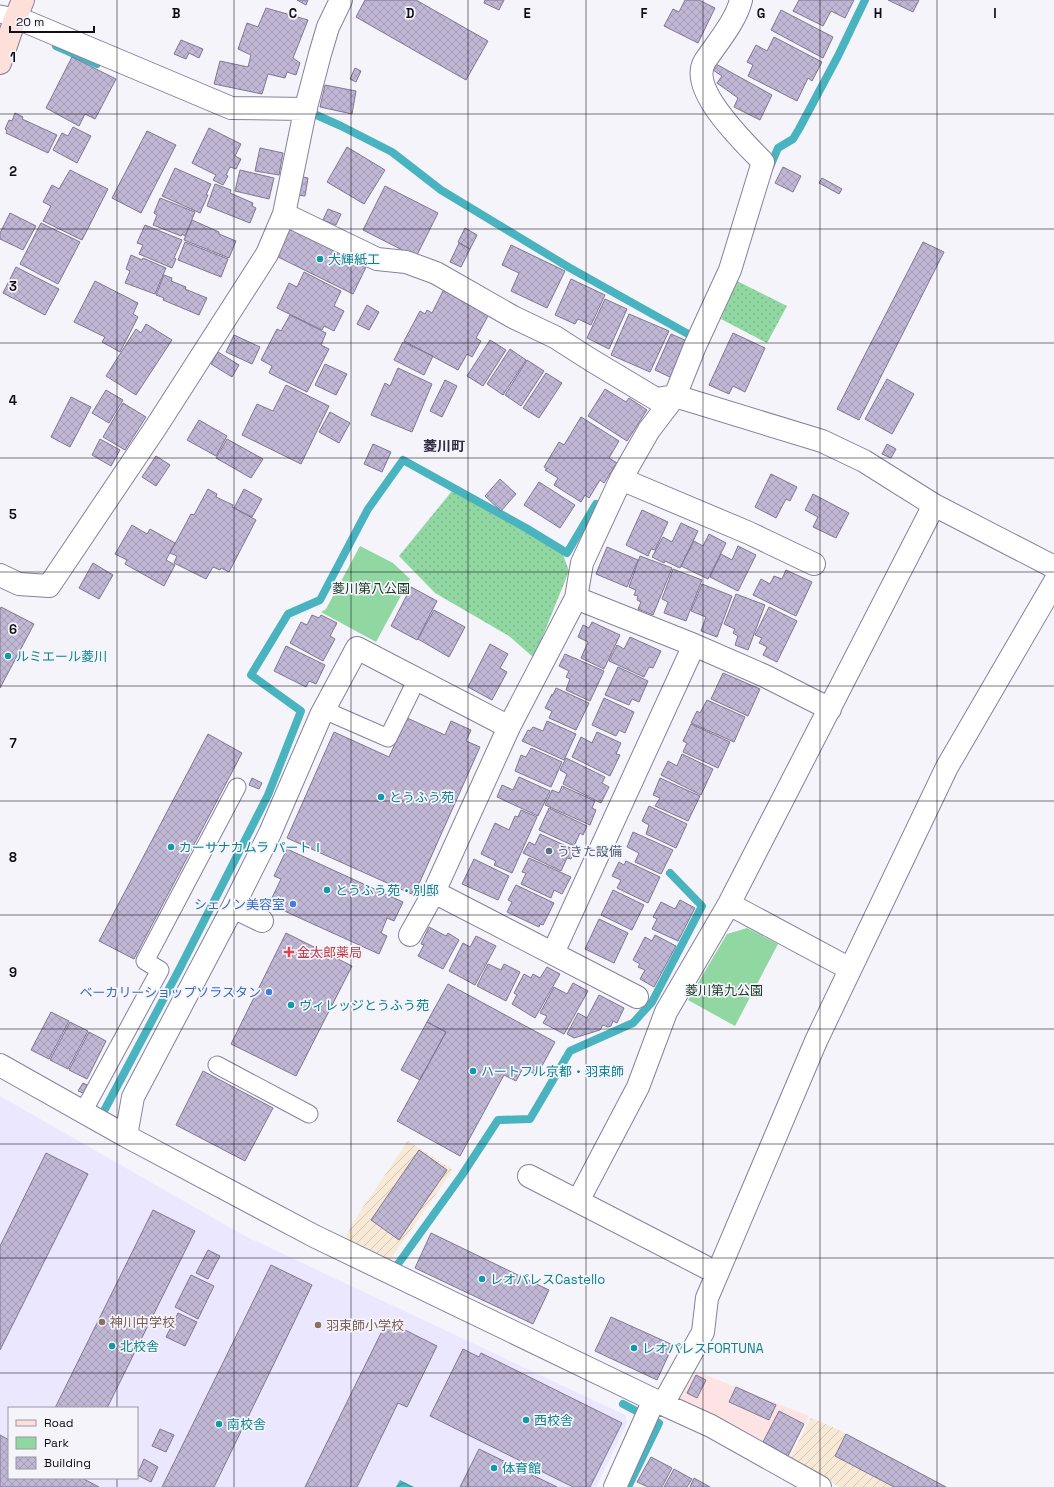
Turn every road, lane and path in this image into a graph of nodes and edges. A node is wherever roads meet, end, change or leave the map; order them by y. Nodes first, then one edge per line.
1 (341, 0) edge
2 (741, 0) edge
3 (13, 16) edge
4 (0, 63) edge
5 (304, 116) junction
6 (284, 214) junction
7 (675, 396) junction
8 (621, 479) junction
9 (934, 505) junction
10 (814, 564) dead end
11 (1054, 567) edge
12 (0, 575) edge
13 (1054, 583) edge
14 (576, 598) junction
15 (694, 645) junction
16 (417, 679) junction
17 (830, 709) junction
18 (324, 710) junction
19 (509, 727) junction
20 (237, 787) dead end
21 (434, 892) junction
22 (729, 904) junction
23 (233, 907) junction
24 (262, 921) dead end
25 (410, 935) dead end
26 (553, 954) junction
27 (850, 969) junction
28 (637, 997) dead end
29 (0, 1064) edge
30 (217, 1065) dead end
31 (83, 1112) junction
32 (309, 1114) dead end
33 (126, 1136) junction
34 (529, 1176) dead end
35 (578, 1201) junction
36 (717, 1273) junction
37 (652, 1411) junction
38 (615, 1487) edge
39 (820, 1487) edge

1 - 5 street
2 - 7 street
3 - 4 main road
3 - 5 street
5 - 6 street
6 - 7 street
6 - 12 street
7 - 8 street
7 - 9 street
8 - 10 street
8 - 14 street
9 - 11 street
9 - 17 street
13 - 27 street
14 - 15 street
14 - 19 street
15 - 17 street
15 - 26 street
16 - 18 lane
16 - 18 street
16 - 19 street
17 - 22 street
18 - 23 street
19 - 21 street
20 - 31 lane
21 - 25 street
21 - 26 street
22 - 27 street
22 - 35 street
23 - 24 street
23 - 33 street
26 - 28 street
27 - 36 street
29 - 31 street
30 - 32 lane
31 - 33 street
33 - 37 street
34 - 35 street
35 - 36 street
36 - 37 street
37 - 38 street
37 - 39 street

